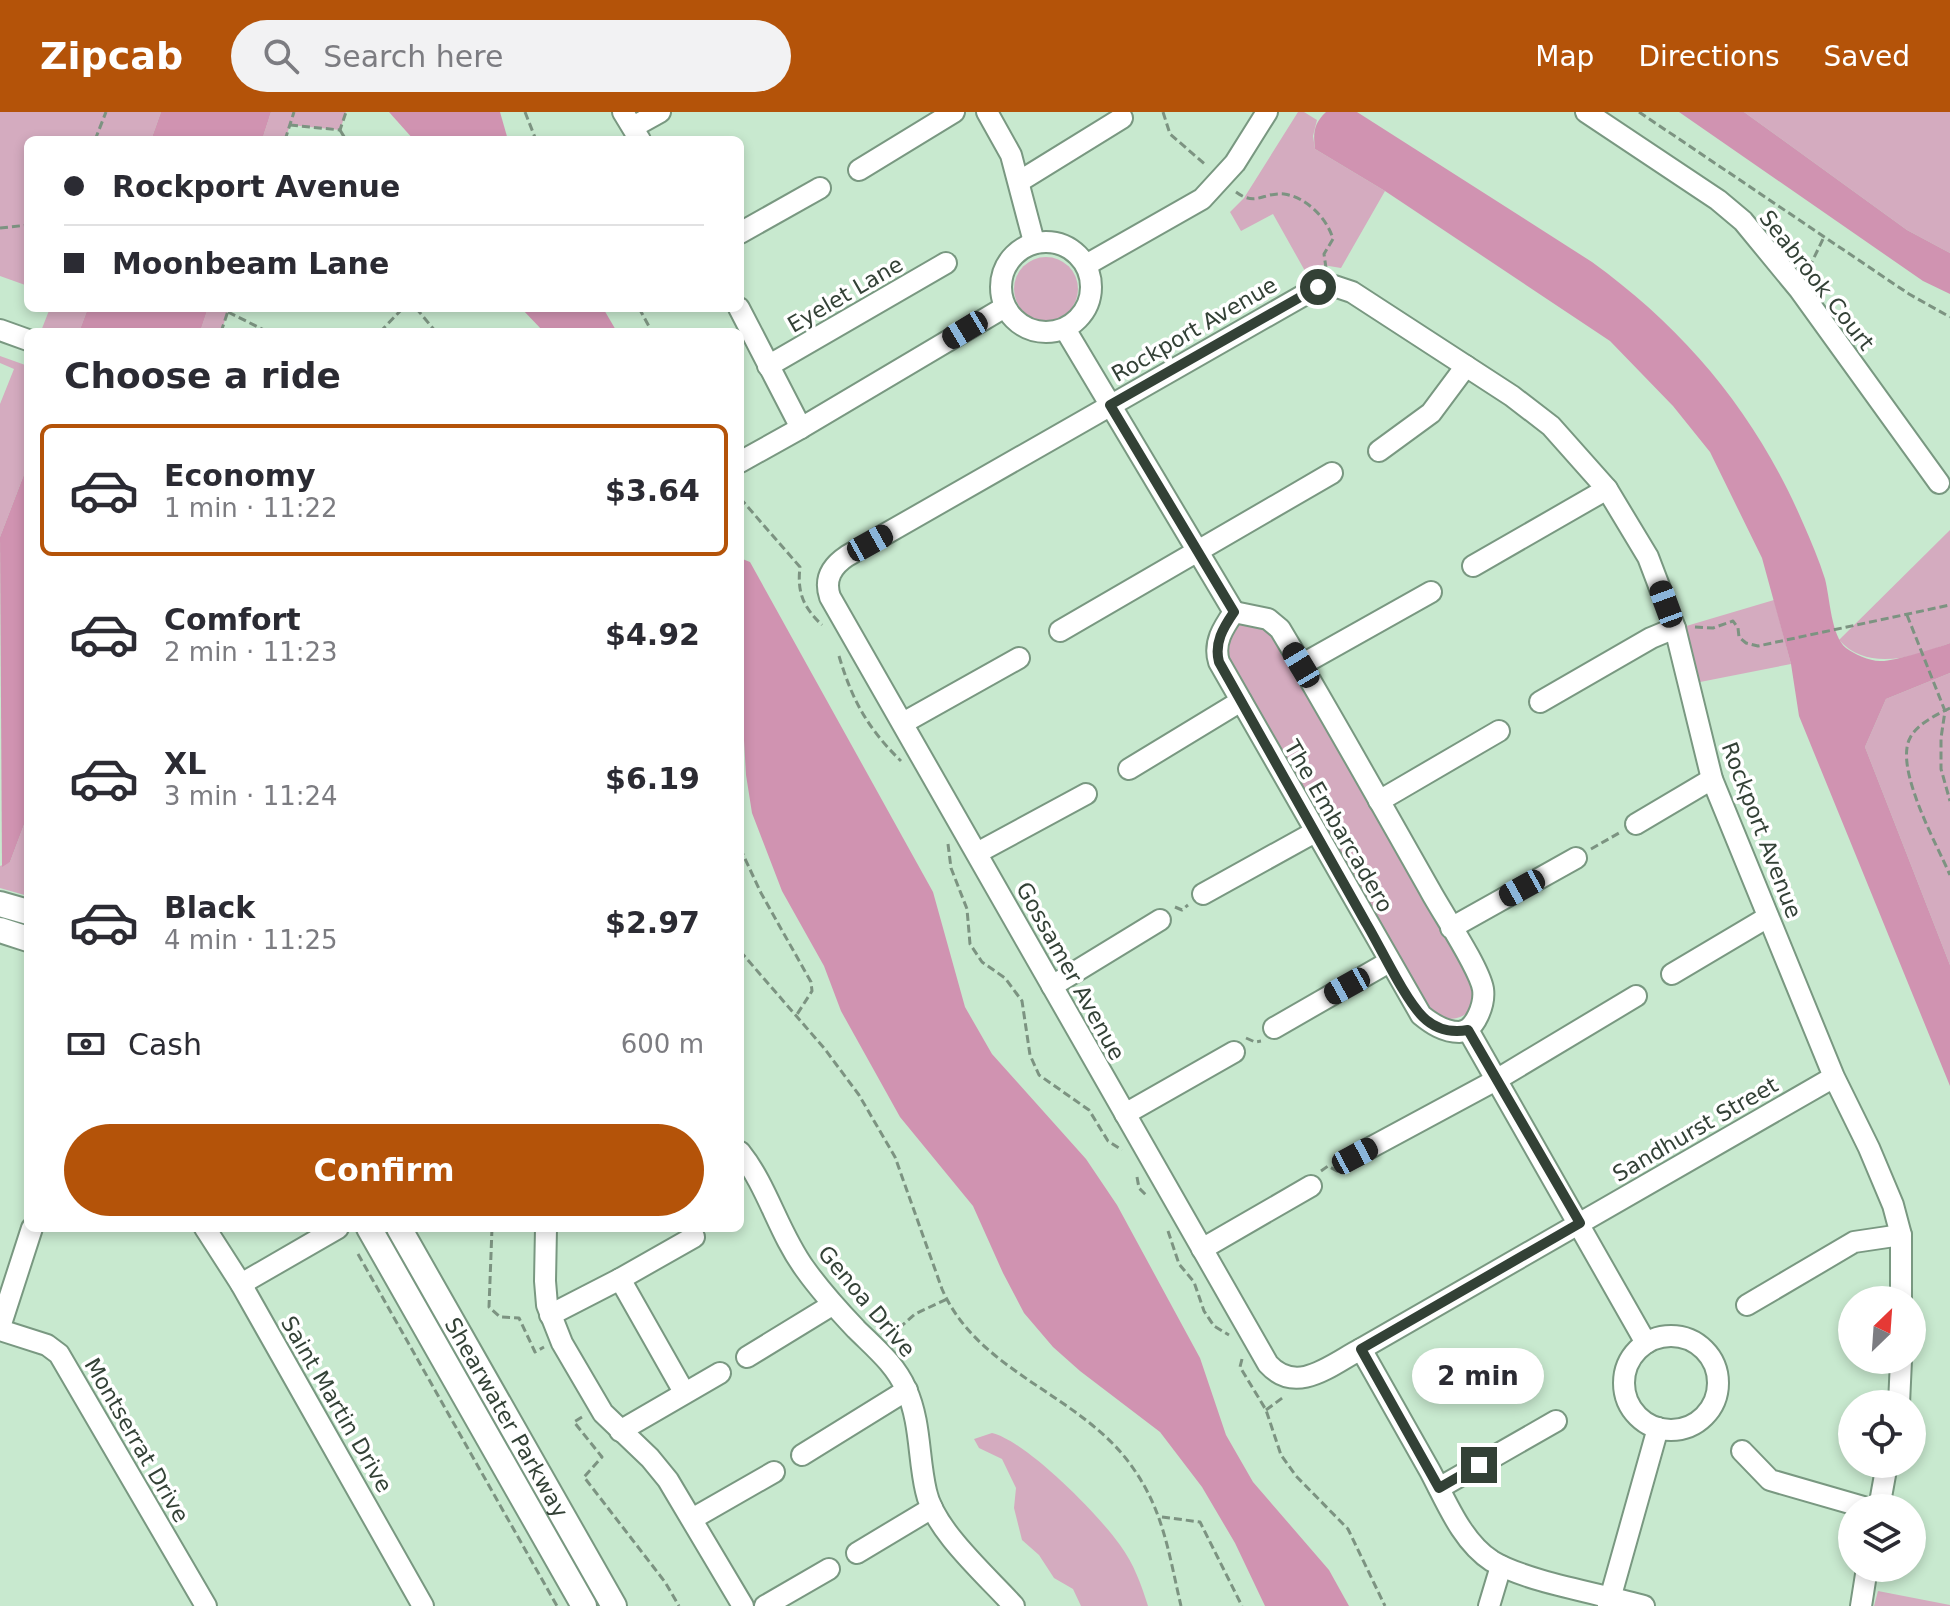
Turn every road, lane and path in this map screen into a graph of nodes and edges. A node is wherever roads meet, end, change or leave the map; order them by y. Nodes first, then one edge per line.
1 (106, 112) edge
2 (294, 112) edge
3 (346, 112) edge
4 (525, 112) edge
5 (660, 112) edge
6 (954, 112) edge
7 (987, 112) edge
8 (1163, 112) edge
9 (1267, 112) edge
10 (1586, 112) edge
11 (1639, 112) edge
12 (1122, 118) dead end
13 (290, 125) junction
14 (632, 126) edge
15 (340, 130) junction
16 (97, 136) edge
17 (286, 136) edge
18 (344, 136) edge
19 (534, 136) edge
20 (859, 170) dead end
21 (1221, 180) junction
22 (1020, 181) junction
23 (820, 188) dead end
24 (24, 225) edge
25 (0, 228) edge
26 (744, 231) edge
27 (1824, 237) junction
28 (1034, 242) junction
29 (946, 263) dead end
30 (1086, 265) junction
31 (1327, 285) junction
32 (1799, 289) junction
33 (1005, 307) junction
34 (232, 312) edge
35 (399, 312) edge
36 (419, 312) edge
37 (741, 312) edge
38 (1950, 317) edge
39 (261, 328) edge
40 (384, 328) edge
41 (433, 328) edge
42 (1065, 329) junction
43 (0, 330) edge
44 (24, 339) edge
45 (768, 366) junction
46 (1466, 366) junction
47 (1110, 405) junction
48 (801, 428) junction
49 (1379, 451) dead end
50 (744, 460) edge
51 (1332, 473) dead end
52 (1939, 483) dead end
53 (1607, 489) junction
54 (744, 503) edge
55 (1197, 551) junction
56 (1473, 566) dead end
57 (1431, 592) dead end
58 (1950, 605) edge
59 (1234, 612) junction
60 (1907, 615) junction
61 (824, 627) dead end
62 (1675, 628) junction
63 (1060, 631) dead end
64 (839, 656) dead end
65 (1019, 658) dead end
66 (1301, 665) junction
67 (1241, 701) junction
68 (1540, 702) dead end
69 (1948, 710) edge
70 (903, 723) junction
71 (1499, 731) dead end
72 (901, 761) dead end
73 (1129, 769) dead end
74 (1712, 779) junction
75 (1086, 794) dead end
76 (1379, 801) junction
77 (1950, 801) edge
78 (1636, 824) joint
79 (1315, 832) junction
80 (947, 836) dead end
81 (977, 853) junction
82 (744, 857) edge
83 (1576, 858) joint
84 (1950, 875) edge
85 (1203, 894) joint
86 (0, 904) edge
87 (24, 911) edge
88 (1768, 917) junction
89 (1160, 920) joint
90 (1451, 928) junction
91 (0, 930) edge
92 (24, 938) edge
93 (744, 956) edge
94 (1389, 962) junction
95 (1672, 974) dead end
96 (1052, 986) junction
97 (1636, 996) dead end
98 (796, 1016) junction
99 (1274, 1028) joint
100 (1468, 1030) junction
101 (1234, 1052) joint
102 (1834, 1077) junction
103 (1496, 1080) junction
104 (1125, 1114) junction
105 (1125, 1151) dead end
106 (1355, 1156) joint
107 (744, 1158) edge
108 (1137, 1176) dead end
109 (1311, 1186) joint
110 (1153, 1201) dead end
111 (1163, 1222) dead end
112 (1580, 1223) junction
113 (31, 1232) edge
114 (208, 1232) edge
115 (331, 1232) edge
116 (371, 1232) edge
117 (401, 1232) edge
118 (492, 1232) edge
119 (546, 1232) edge
120 (1901, 1235) junction
121 (694, 1237) dead end
122 (1202, 1249) junction
123 (359, 1250) dead end
124 (620, 1279) junction
125 (241, 1284) junction
126 (1901, 1286) edge
127 (947, 1299) junction
128 (832, 1305) junction
129 (1747, 1305) dead end
130 (550, 1315) junction
131 (0, 1328) edge
132 (1230, 1335) dead end
133 (1646, 1343) junction
134 (549, 1344) dead end
135 (877, 1349) junction
136 (1361, 1349) junction
137 (747, 1357) dead end
138 (1243, 1359) dead end
139 (720, 1373) dead end
140 (907, 1390) junction
141 (684, 1392) junction
142 (588, 1414) dead end
143 (1556, 1421) dead end
144 (1658, 1428) junction
145 (620, 1431) junction
146 (1742, 1451) dead end
147 (802, 1455) dead end
148 (774, 1472) dead end
149 (1439, 1488) junction
150 (1838, 1500) edge
151 (932, 1508) junction
152 (1161, 1517) junction
153 (692, 1519) junction
154 (857, 1553) dead end
155 (1501, 1566) junction
156 (829, 1569) dead end
157 (1865, 1582) edge
158 (1610, 1601) edge
159 (206, 1606) edge
160 (423, 1606) edge
161 (557, 1606) edge
162 (584, 1606) edge
163 (614, 1606) edge
164 (679, 1606) edge
165 (743, 1606) edge
166 (765, 1606) edge
167 (1014, 1606) edge
168 (1181, 1606) edge
169 (1242, 1606) edge
170 (1385, 1606) edge
171 (1489, 1606) edge
172 (1644, 1606) edge
173 (1861, 1606) edge

1 - 16 path
2 - 13 path
3 - 15 path
4 - 19 path
5 - 14 street
6 - 20 street
7 - 22 street
8 - 21 path
9 - 21 street
10 - 32 street, Seabrook Court
11 - 27 path
12 - 22 street
13 - 15 path
13 - 17 path
15 - 18 path
21 - 30 street
21 - 31 path
22 - 28 street
23 - 26 street
24 - 25 path
27 - 32 path
27 - 38 path
28 - 30 street
28 - 33 street
29 - 45 street, Eyelet Lane
30 - 42 street
31 - 46 street, Rockport Avenue
31 - 47 street, Rockport Avenue
32 - 52 street, Seabrook Court
33 - 42 street
33 - 48 street
34 - 39 path
35 - 40 path
36 - 41 path
37 - 45 street
42 - 47 street
43 - 44 street
45 - 48 street
46 - 49 street
46 - 53 street, Rockport Avenue
47 - 55 street
47 - 70 street, Gossamer Avenue
48 - 50 street
51 - 55 street
53 - 56 street
53 - 62 street, Rockport Avenue
54 - 61 path
55 - 59 street
55 - 63 street
57 - 66 street
58 - 60 path
59 - 66 street
59 - 67 street, The Embarcadero
60 - 62 path
60 - 69 path
62 - 68 street
62 - 74 street, Rockport Avenue
64 - 72 path
65 - 70 street
66 - 76 street
67 - 73 street
67 - 79 street, The Embarcadero
69 - 77 path
69 - 84 path
70 - 81 street, Gossamer Avenue
71 - 76 street
74 - 78 street
74 - 88 street, Rockport Avenue
75 - 81 street
76 - 90 street
78 - 83 path
79 - 85 street
79 - 94 street, The Embarcadero
80 - 105 path
81 - 96 street, Gossamer Avenue
82 - 98 path
83 - 90 street
85 - 89 path
86 - 87 main road
88 - 95 street
88 - 102 street, Rockport Avenue
89 - 96 street
90 - 100 street
91 - 92 main road
93 - 98 path
94 - 99 street
94 - 100 street, The Embarcadero
96 - 104 street, Gossamer Avenue
97 - 103 street
98 - 127 path
99 - 101 path
100 - 103 street
101 - 104 street
102 - 112 street, Sandhurst Street
102 - 120 street, Rockport Avenue
103 - 106 street
103 - 112 street
104 - 122 street, Gossamer Avenue
106 - 109 path
107 - 128 street, Genoa Drive
108 - 110 path
109 - 122 street
111 - 132 path
112 - 133 street
112 - 136 street, Gossamer Avenue
113 - 131 street
114 - 125 street, Saint Martin Drive
115 - 125 street
116 - 162 main road, Shearwater Parkway
117 - 163 main road, Shearwater Parkway
118 - 134 path
119 - 130 street
120 - 126 street, Rockport Avenue
120 - 129 street
121 - 124 street
122 - 136 street, Gossamer Avenue
123 - 161 path
124 - 130 street
124 - 141 street
125 - 160 street, Saint Martin Drive
127 - 135 path
127 - 152 path
128 - 135 street, Genoa Drive
128 - 137 street
130 - 145 street
131 - 159 street, Montserrat Drive
133 - 144 street
133 - 144 street
135 - 140 street, Genoa Drive
136 - 149 street
138 - 170 path
139 - 141 street
140 - 147 street
140 - 151 street, Genoa Drive
141 - 145 street
142 - 164 path
143 - 149 street
144 - 158 street
145 - 153 street
146 - 150 street
148 - 153 street
149 - 155 street
151 - 154 street
151 - 167 street, Genoa Drive
152 - 168 path
152 - 169 path
153 - 165 street
155 - 158 street
155 - 171 street
156 - 166 street
157 - 173 street
158 - 172 street

